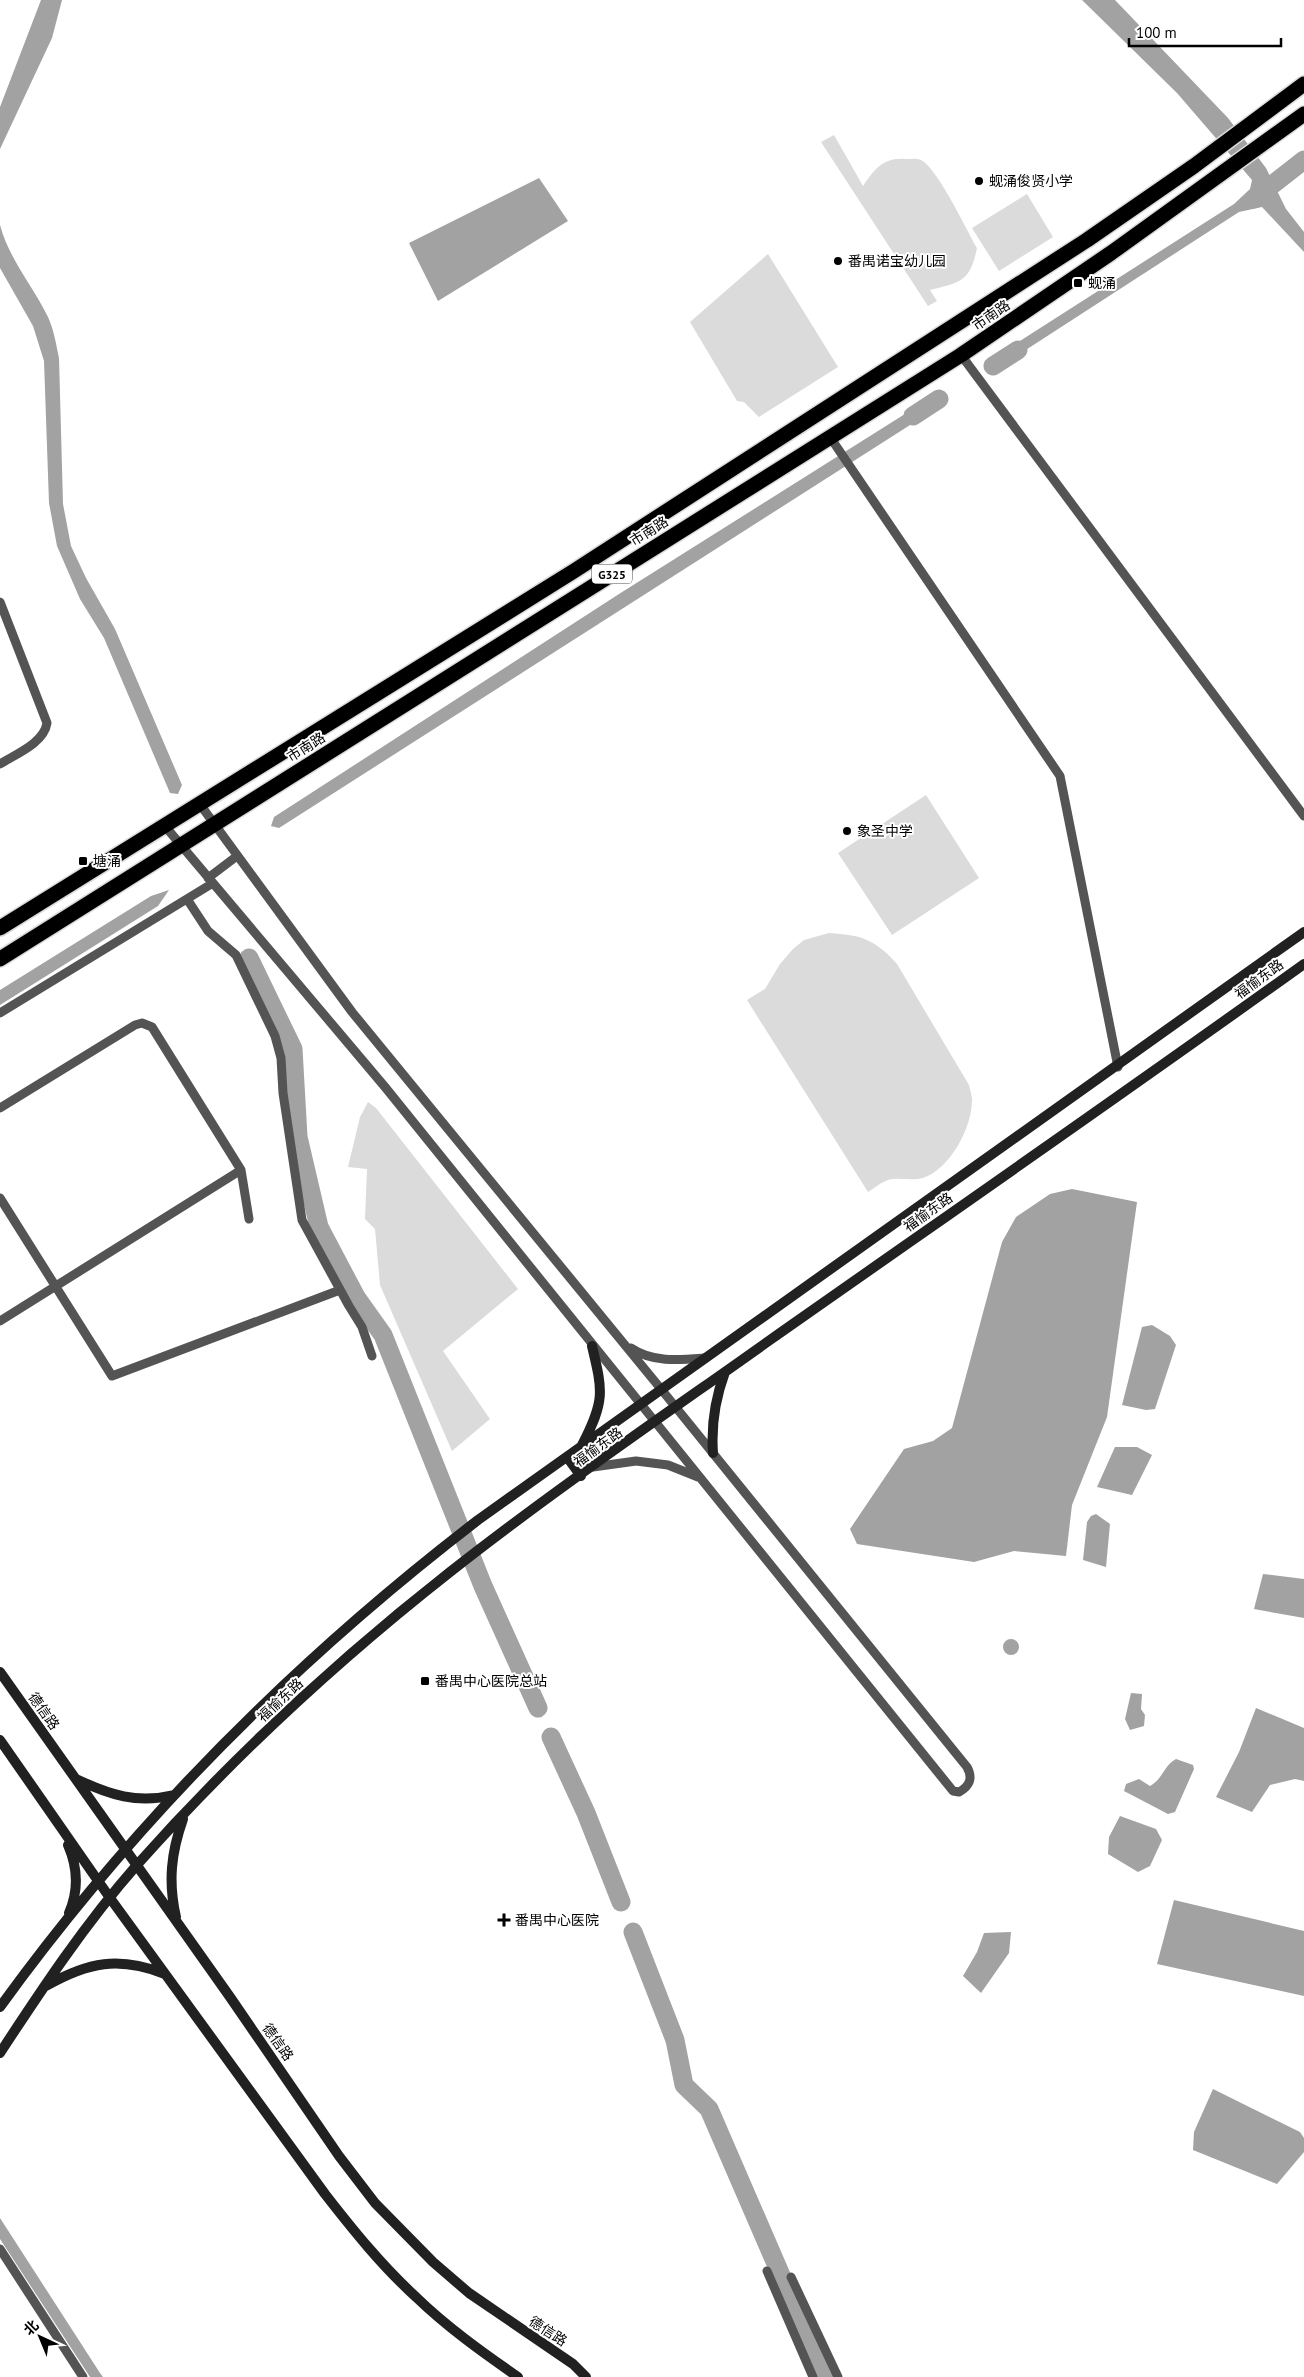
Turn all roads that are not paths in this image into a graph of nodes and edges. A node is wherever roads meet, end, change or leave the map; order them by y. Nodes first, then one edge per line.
1 (1304, 84) edge
2 (1304, 114) edge
3 (961, 355) junction
4 (834, 443) junction
5 (0, 602) edge
6 (0, 764) edge
7 (233, 782) junction
8 (199, 803) junction
9 (247, 803) junction
10 (1304, 816) edge
11 (214, 824) junction
12 (164, 826) junction
13 (133, 844) junction
14 (180, 845) junction
15 (237, 856) junction
16 (148, 866) junction
17 (210, 881) junction
18 (187, 898) junction
19 (0, 928) edge
20 (1304, 932) edge
21 (0, 959) edge
22 (1304, 964) edge
23 (0, 1013) edge
24 (1118, 1067) junction
25 (0, 1108) edge
26 (241, 1170) junction
27 (0, 1198) edge
28 (249, 1219) dead end
29 (55, 1287) junction
30 (340, 1290) junction
31 (0, 1321) edge
32 (623, 1343) junction
33 (592, 1346) junction
34 (372, 1356) dead end
35 (705, 1358) junction
36 (725, 1372) junction
37 (661, 1389) junction
38 (640, 1405) junction
39 (675, 1407) junction
40 (654, 1423) junction
41 (582, 1446) junction
42 (713, 1453) junction
43 (567, 1457) junction
44 (593, 1467) junction
45 (581, 1476) junction
46 (698, 1477) junction
47 (0, 1672) edge
48 (0, 1740) edge
49 (74, 1778) junction
50 (175, 1795) junction
51 (184, 1815) junction
52 (61, 1829) junction
53 (125, 1849) junction
54 (136, 1866) junction
55 (99, 1881) junction
56 (110, 1898) junction
57 (66, 1921) junction
58 (177, 1923) junction
59 (166, 1975) junction
60 (43, 1988) junction
61 (0, 2007) edge
62 (0, 2053) edge
63 (0, 2249) edge
64 (4, 2263) edge
65 (767, 2271) dead end
66 (791, 2277) dead end
67 (83, 2377) edge
68 (518, 2377) edge
69 (586, 2377) edge
70 (813, 2377) edge
71 (838, 2377) edge

1 - 7 highway, 市南路 / G325
2 - 3 highway, 市南路 / G325
3 - 4 highway, 市南路 / G325
3 - 10 street
4 - 9 highway, 市南路 / G325
4 - 24 street
5 - 6 street
7 - 8 highway, 市南路 / G325
7 - 9 highway
8 - 11 street
8 - 12 highway, 市南路 / G325
9 - 11 highway, 市南路 / G325
11 - 14 highway, 市南路 / G325
11 - 15 street
12 - 13 highway, 市南路 / G325
12 - 14 street
13 - 16 highway
13 - 19 highway, 市南路 / G325
14 - 16 highway, 市南路 / G325
14 - 17 street
15 - 17 street
15 - 32 street
16 - 21 highway, 市南路 / G325
17 - 18 street
17 - 33 street
18 - 23 street
18 - 30 street
20 - 24 street, 福愉东路
22 - 36 street, 福愉东路
24 - 35 street, 福愉东路
25 - 26 street
26 - 28 street
26 - 29 street
27 - 29 street
29 - 30 street
29 - 31 street
30 - 34 street
32 - 35 street
32 - 37 street
33 - 38 street
33 - 41 street
35 - 37 street, 福愉东路
36 - 39 street, 福愉东路
36 - 42 street
37 - 38 street, 福愉东路
37 - 39 street
38 - 40 street
38 - 41 street, 福愉东路
39 - 40 street, 福愉东路
39 - 42 street
40 - 44 street, 福愉东路
40 - 46 street
41 - 43 street, 福愉东路
42 - 46 street
43 - 45 street
43 - 50 street, 福愉东路
44 - 45 street, 福愉东路
44 - 46 street
45 - 51 street, 福愉东路
47 - 49 street, 德信路
48 - 52 street
49 - 50 street
49 - 53 street, 德信路
50 - 53 street, 福愉东路
51 - 54 street, 福愉东路
51 - 58 street
52 - 55 street
52 - 57 street
53 - 54 street, 德信路
53 - 55 street, 福愉东路
54 - 56 street, 福愉东路
54 - 58 street, 德信路
55 - 56 street
55 - 57 street, 福愉东路
56 - 59 street
56 - 60 street, 福愉东路
57 - 61 street, 福愉东路
58 - 69 street, 德信路
59 - 60 street
59 - 68 street
60 - 62 street, 福愉东路
63 - 64 street
64 - 67 street
65 - 70 street
66 - 71 street

